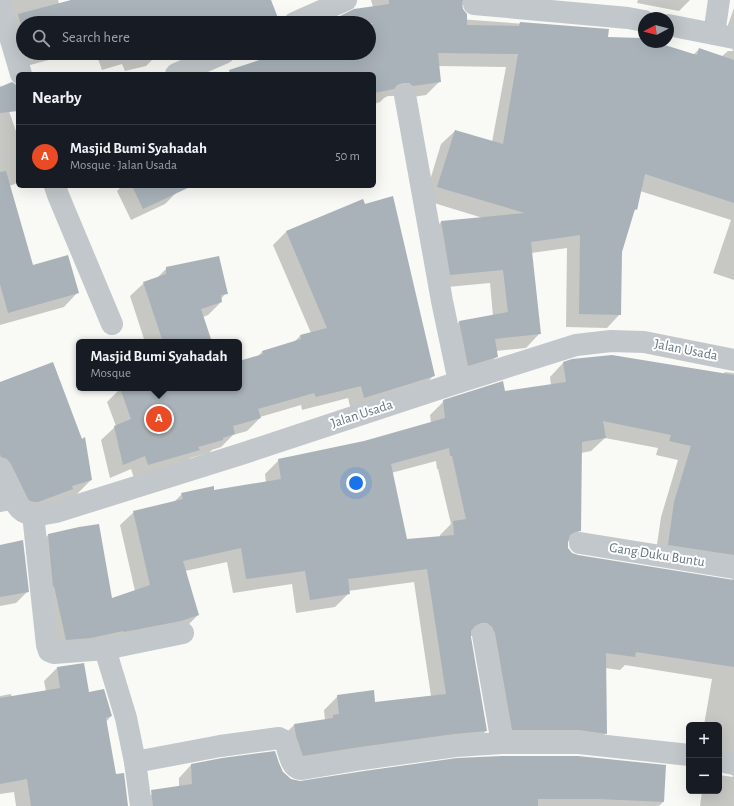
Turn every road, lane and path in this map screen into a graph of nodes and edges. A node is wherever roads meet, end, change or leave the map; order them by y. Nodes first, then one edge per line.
1 (346, 0) edge
2 (719, 0) edge
3 (0, 3) edge
4 (474, 4) dead end
5 (601, 8) edge
6 (310, 16) edge
7 (638, 20) edge
8 (674, 26) edge
9 (724, 36) edge
10 (16, 57) edge
11 (17, 60) edge
12 (208, 60) edge
13 (20, 72) edge
14 (181, 72) edge
15 (405, 95) dead end
16 (56, 188) edge
17 (112, 324) dead end
18 (734, 360) edge
19 (459, 382) junction
20 (0, 469) edge
21 (6, 500) edge
22 (33, 514) junction
23 (580, 543) dead end
24 (734, 568) edge
25 (183, 633) dead end
26 (483, 635) dead end
27 (105, 648) junction
28 (502, 743) junction
29 (686, 755) edge
30 (135, 762) junction
31 (722, 762) edge
32 (734, 764) edge
33 (141, 806) edge

1 - 6 street
2 - 9 street
3 - 10 street
4 - 5 street
5 - 7 street
8 - 9 street
11 - 13 street
12 - 14 street
15 - 19 street
16 - 17 street
18 - 19 street, Jalan Usada
19 - 22 street, Jalan Usada
20 - 21 street
21 - 22 street
22 - 27 street
23 - 24 street, Gang Duku Buntu
25 - 27 street
26 - 28 street
27 - 30 street
28 - 29 street
28 - 30 street
30 - 33 street
31 - 32 street

